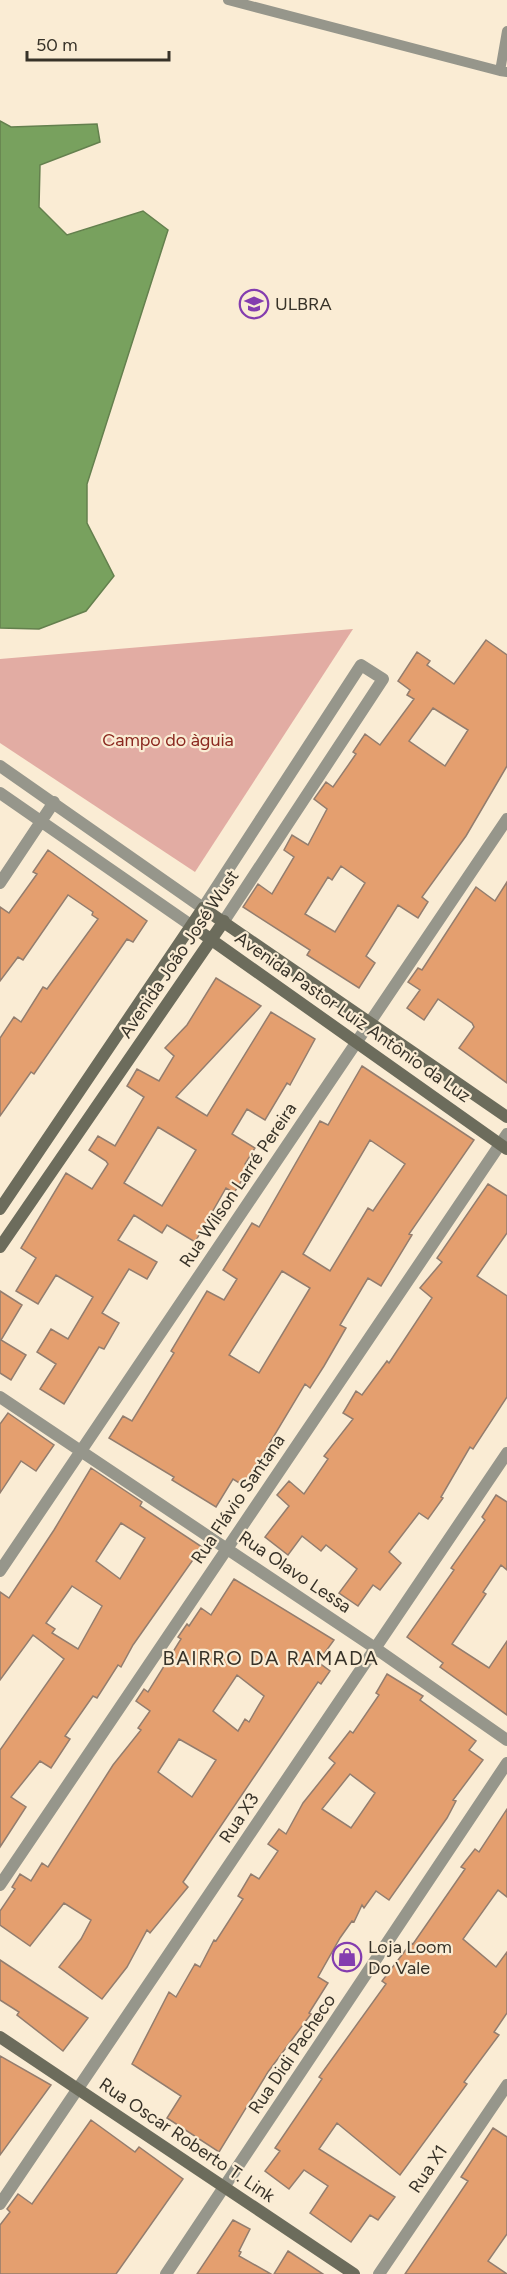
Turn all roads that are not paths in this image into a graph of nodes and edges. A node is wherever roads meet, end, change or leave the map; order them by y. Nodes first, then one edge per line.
1 (228, 0) edge
2 (507, 31) edge
3 (504, 71) edge
4 (0, 766) edge
5 (0, 793) edge
6 (54, 802) junction
7 (507, 819) edge
8 (42, 821) junction
9 (0, 884) edge
10 (203, 908) junction
11 (224, 921) junction
12 (192, 926) junction
13 (212, 939) junction
14 (371, 1022) junction
15 (357, 1041) junction
16 (507, 1118) edge
17 (505, 1142) edge
18 (0, 1209) edge
19 (0, 1247) edge
20 (0, 1397) edge
21 (81, 1451) junction
22 (507, 1453) edge
23 (227, 1548) junction
24 (0, 1571) edge
25 (375, 1648) junction
26 (507, 1740) edge
27 (507, 1763) edge
28 (0, 1885) edge
29 (0, 2037) edge
30 (507, 2085) edge
31 (78, 2089) junction
32 (225, 2186) junction
33 (0, 2204) edge
34 (166, 2274) edge
35 (354, 2274) edge
36 (379, 2274) edge

1 - 3 lane
2 - 3 lane
4 - 6 street, Avenida Pastor Luiz Antônio da Luz
5 - 8 street, Avenida Pastor Luiz Antônio da Luz
6 - 8 street
6 - 10 street, Avenida Pastor Luiz Antônio da Luz
7 - 14 street, Rua Wilson Larré Pereira
8 - 9 street
8 - 12 street, Avenida Pastor Luiz Antônio da Luz
10 - 11 street, Avenida Pastor Luiz Antônio da Luz
10 - 11 street, Avenida João José Wust
10 - 12 street, Avenida João José Wust
11 - 13 street, Avenida João José Wust
11 - 14 street, Avenida Pastor Luiz Antônio da Luz
12 - 13 street, Avenida Pastor Luiz Antônio da Luz
12 - 18 street, Avenida João José Wust
13 - 15 street, Avenida Pastor Luiz Antônio da Luz
13 - 19 street, Avenida João José Wust
14 - 15 street, Rua Wilson Larré Pereira
14 - 16 street, Avenida Pastor Luiz Antônio da Luz
15 - 17 street, Avenida Pastor Luiz Antônio da Luz
15 - 21 street, Rua Wilson Larré Pereira
17 - 23 street, Rua Flávio Santana
20 - 21 street, Rua Olavo Lessa
21 - 23 street, Rua Olavo Lessa
21 - 24 street, Rua Wilson Larré Pereira
22 - 25 street, Rua X3
23 - 25 street, Rua Olavo Lessa
23 - 28 street, Rua Flávio Santana
25 - 26 street, Rua Olavo Lessa
25 - 31 street, Rua X3
27 - 32 street, Rua Didi Pacheco
29 - 31 street, Rua Oscar Roberto T. Link
30 - 36 street, Rua X1
31 - 32 street, Rua Oscar Roberto T. Link
31 - 33 street, Rua X3
32 - 34 street, Rua Didi Pacheco
32 - 35 street, Rua Oscar Roberto T. Link

